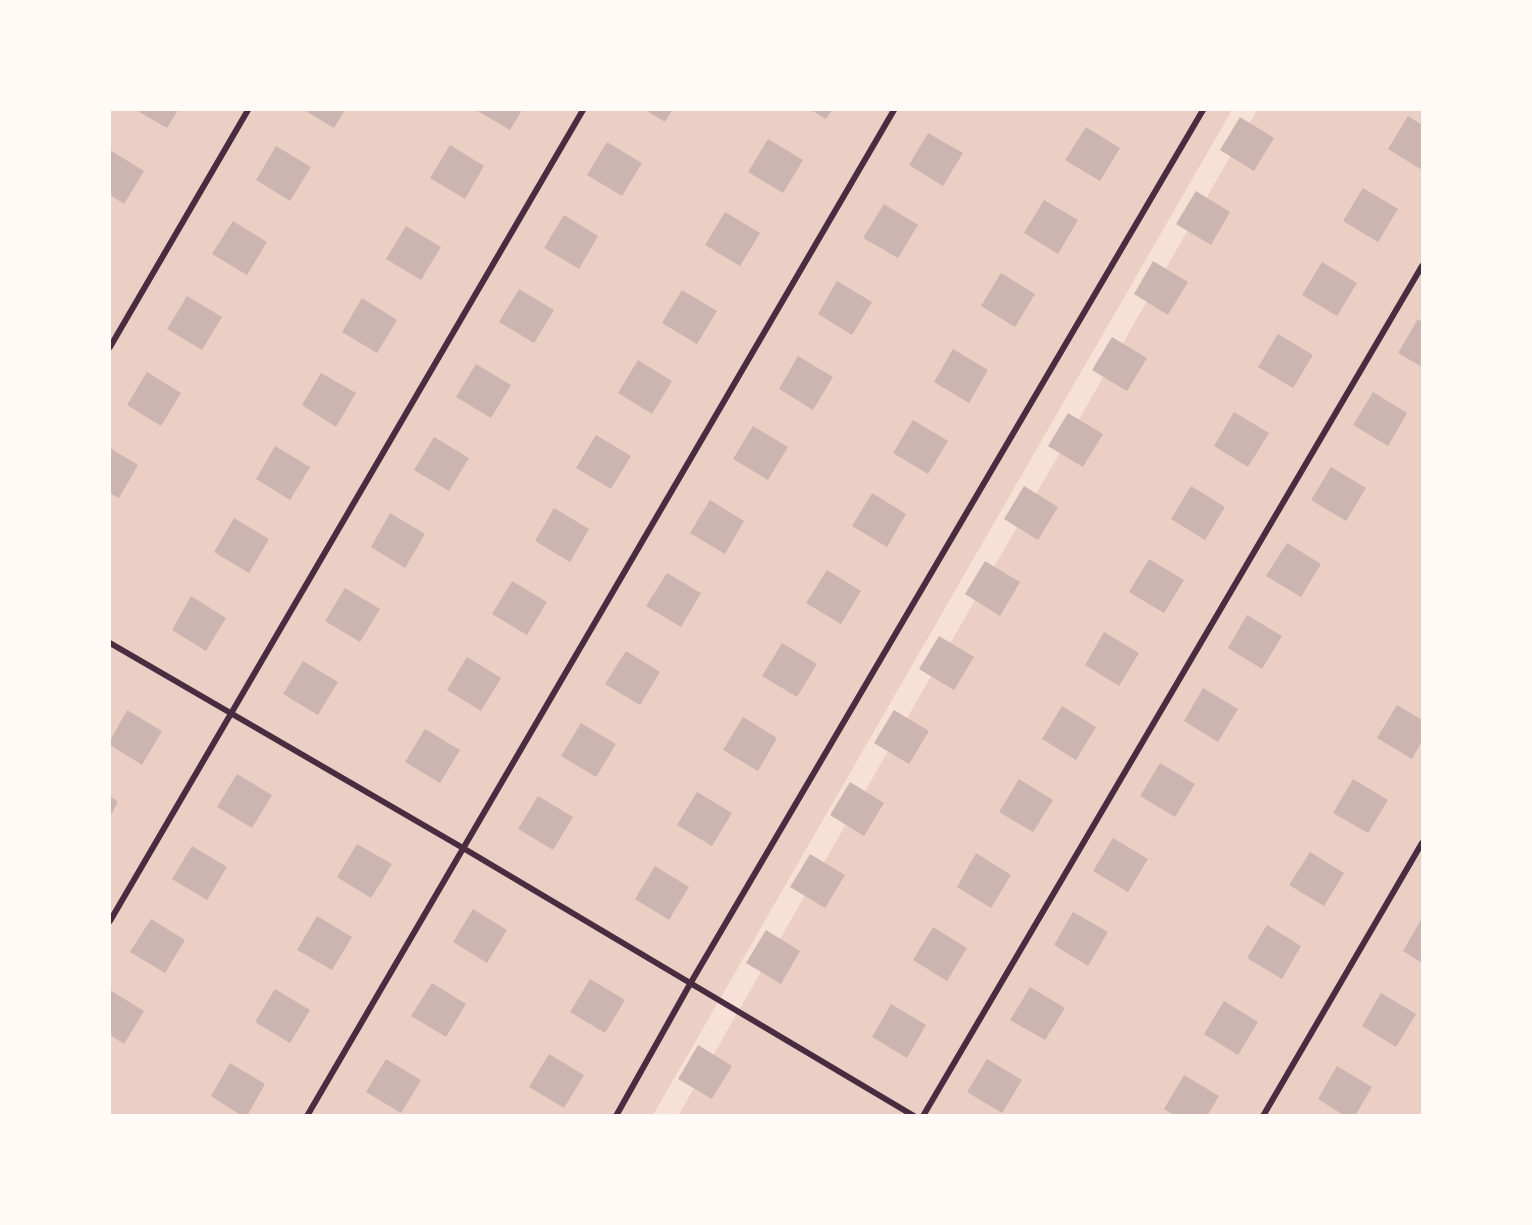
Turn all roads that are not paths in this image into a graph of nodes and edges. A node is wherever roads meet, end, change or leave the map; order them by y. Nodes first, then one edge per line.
1 (248, 110) edge
2 (583, 110) edge
3 (894, 110) edge
4 (1203, 110) edge
5 (1422, 266) edge
6 (110, 347) edge
7 (110, 643) edge
8 (230, 714) junction
9 (1422, 843) edge
10 (463, 848) junction
11 (110, 921) edge
12 (690, 984) junction
13 (307, 1116) edge
14 (616, 1116) edge
15 (914, 1116) edge
16 (923, 1116) edge
17 (1263, 1116) edge

1 - 6 street
2 - 8 street
3 - 10 street
4 - 12 street
5 - 16 street
7 - 8 street
8 - 10 street
8 - 11 street
9 - 17 street
10 - 12 street
10 - 13 street
12 - 14 street
12 - 15 street

